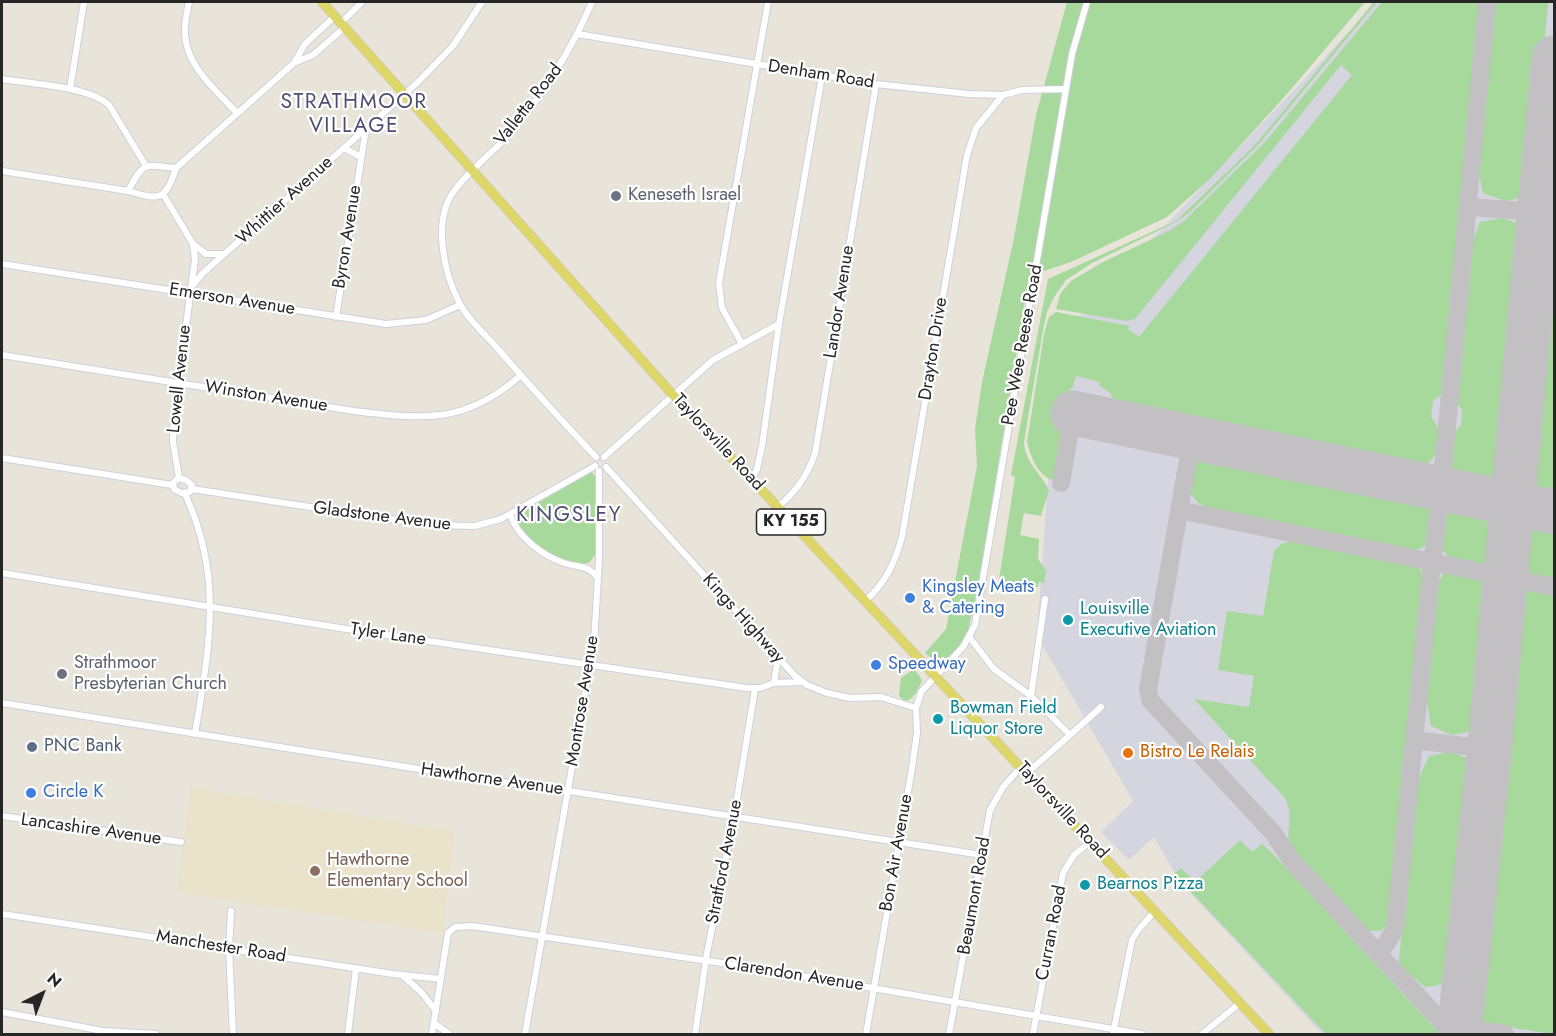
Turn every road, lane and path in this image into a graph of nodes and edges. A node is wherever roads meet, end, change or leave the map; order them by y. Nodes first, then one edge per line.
1 (84, 2) edge
2 (189, 2) edge
3 (322, 2) edge
4 (362, 2) edge
5 (482, 2) edge
6 (592, 2) edge
7 (768, 2) edge
8 (1087, 2) edge
9 (340, 22) junction
10 (578, 34) junction
11 (294, 63) junction
12 (757, 66) junction
13 (822, 76) junction
14 (2, 79) edge
15 (876, 84) junction
16 (70, 89) junction
17 (1066, 89) junction
18 (405, 94) junction
19 (1003, 95) junction
20 (237, 113) junction
21 (366, 128) junction
22 (344, 148) junction
23 (361, 157) junction
24 (146, 166) junction
25 (176, 168) junction
26 (2, 171) edge
27 (473, 171) junction
28 (128, 191) junction
29 (163, 194) junction
30 (193, 244) junction
31 (225, 254) junction
32 (2, 264) edge
33 (192, 289) junction
34 (460, 305) junction
35 (336, 317) junction
36 (779, 324) junction
37 (742, 344) junction
38 (2, 355) edge
39 (521, 375) junction
40 (178, 382) junction
41 (673, 395) junction
42 (596, 457) junction
43 (604, 457) junction
44 (2, 458) edge
45 (600, 468) junction
46 (179, 478) junction
47 (752, 479) junction
48 (172, 485) junction
49 (192, 489) junction
50 (185, 494) junction
51 (777, 507) junction
52 (510, 514) junction
53 (598, 560) junction
54 (588, 567) junction
55 (2, 573) edge
56 (598, 578) junction
57 (1045, 599) dead end
58 (864, 602) junction
59 (210, 606) junction
60 (970, 638) junction
61 (775, 654) junction
62 (590, 664) junction
63 (935, 678) junction
64 (803, 682) junction
65 (774, 683) junction
66 (755, 689) junction
67 (1031, 696) junction
68 (2, 703) edge
69 (1101, 706) dead end
70 (915, 708) junction
71 (195, 734) junction
72 (1070, 735) junction
73 (1024, 770) junction
74 (569, 791) junction
75 (2, 816) edge
76 (734, 816) junction
77 (181, 842) dead end
78 (900, 842) junction
79 (1090, 842) junction
80 (982, 855) junction
81 (1155, 911) junction
82 (231, 912) dead end
83 (2, 914) edge
84 (541, 936) junction
85 (230, 949) junction
86 (707, 961) junction
87 (356, 968) junction
88 (402, 975) junction
89 (441, 980) junction
90 (873, 987) junction
91 (956, 1002) junction
92 (1240, 1003) junction
93 (436, 1011) junction
94 (2, 1012) edge
95 (1036, 1017) junction
96 (434, 1023) junction
97 (1114, 1032) edge
98 (156, 1035) edge
99 (233, 1035) edge
100 (348, 1035) edge
101 (432, 1035) edge
102 (449, 1035) edge
103 (525, 1035) edge
104 (695, 1035) edge
105 (866, 1035) edge
106 (949, 1035) edge
107 (1033, 1035) edge
108 (1142, 1035) edge
109 (1202, 1035) edge
110 (1269, 1035) edge

1 - 16 street
2 - 20 street
3 - 9 main road, Taylorsville Road / KY 155
4 - 9 street
5 - 18 street, Whittier Avenue
6 - 10 street, Valletta Road
7 - 12 street
8 - 17 street, Pee Wee Reese Road
9 - 11 street
9 - 11 street
9 - 18 main road, Taylorsville Road / KY 155
10 - 12 street, Denham Road
10 - 27 street, Valletta Road
11 - 20 street
12 - 13 street, Denham Road
12 - 37 street
13 - 15 street, Denham Road
13 - 36 street
14 - 16 street
15 - 19 street, Denham Road
15 - 51 street, Landor Avenue
16 - 24 street
17 - 19 street, Denham Road
17 - 60 street, Pee Wee Reese Road
18 - 21 street, Whittier Avenue
18 - 27 main road, Taylorsville Road / KY 155
19 - 58 street, Drayton Drive
20 - 25 street
21 - 22 street, Whittier Avenue
21 - 23 street, Byron Avenue
22 - 23 street
22 - 31 street, Whittier Avenue
23 - 35 street, Byron Avenue
24 - 25 street
24 - 28 street
25 - 29 street
26 - 28 street
27 - 34 street
27 - 41 main road, Taylorsville Road / KY 155
28 - 29 street
29 - 30 street
30 - 31 street
30 - 33 street, Lowell Avenue
31 - 33 street, Whittier Avenue
32 - 33 street, Emerson Avenue
33 - 35 street, Emerson Avenue
33 - 40 street, Lowell Avenue
34 - 35 street, Emerson Avenue
34 - 39 street
36 - 37 street
36 - 47 street
37 - 41 street
38 - 40 street, Winston Avenue
39 - 40 street, Winston Avenue
39 - 42 street
40 - 46 street, Lowell Avenue
41 - 43 street
41 - 47 main road, Taylorsville Road / KY 155
42 - 43 street
42 - 45 street
43 - 45 street
44 - 48 street
45 - 52 street, Gladstone Avenue
45 - 53 street, Montrose Avenue
45 - 61 street, Kings Highway
46 - 48 street
46 - 49 street
47 - 51 main road, Taylorsville Road / KY 155
48 - 50 street
49 - 50 street
49 - 52 street, Gladstone Avenue
50 - 59 street
51 - 58 main road, Taylorsville Road / KY 155
52 - 54 street
53 - 54 street
53 - 56 street, Montrose Avenue
54 - 56 street
55 - 59 street, Tyler Lane
56 - 62 street, Montrose Avenue
57 - 67 street
58 - 63 main road, Taylorsville Road / KY 155
59 - 62 street, Tyler Lane
59 - 71 street
60 - 63 street, Pee Wee Reese Road
60 - 67 street
61 - 64 street, Kings Highway
61 - 65 street
62 - 66 street, Tyler Lane
62 - 74 street, Montrose Avenue
63 - 70 street
63 - 73 main road, Taylorsville Road / KY 155
64 - 65 street, Tyler Lane
64 - 70 street, Kings Highway
65 - 66 street, Tyler Lane
66 - 76 street, Stratford Avenue
67 - 72 street
68 - 71 street, Hawthorne Avenue
69 - 72 street, Beaumont Road
70 - 78 street, Bon Air Avenue
71 - 74 street, Hawthorne Avenue
72 - 73 street, Beaumont Road
73 - 79 main road, Taylorsville Road / KY 155
73 - 80 street, Beaumont Road
74 - 76 street, Hawthorne Avenue
74 - 84 street, Montrose Avenue
75 - 77 street, Lancashire Avenue
76 - 78 street, Hawthorne Avenue
76 - 86 street, Stratford Avenue
78 - 80 street, Hawthorne Avenue
78 - 90 street, Bon Air Avenue
79 - 81 main road, Taylorsville Road / KY 155
79 - 95 street, Curran Road
80 - 91 street, Beaumont Road
81 - 92 main road, Taylorsville Road / KY 155
81 - 97 street
82 - 85 street
83 - 85 street, Manchester Road
84 - 86 street, Clarendon Avenue
84 - 89 street, Clarendon Avenue
84 - 103 street, Montrose Avenue
85 - 87 street, Manchester Road
85 - 99 street
86 - 90 street, Clarendon Avenue
86 - 104 street, Stratford Avenue
87 - 88 street, Manchester Road
87 - 100 street
88 - 89 street, Manchester Road
88 - 93 street
89 - 93 street
90 - 91 street, Clarendon Avenue
90 - 105 street, Bon Air Avenue
91 - 95 street, Clarendon Avenue
91 - 106 street, Beaumont Road
92 - 109 street
92 - 110 main road, Taylorsville Road / KY 155
93 - 96 street
94 - 98 street
95 - 97 street, Clarendon Avenue
95 - 107 street, Curran Road
96 - 101 street
96 - 102 street
97 - 108 street, Clarendon Avenue

